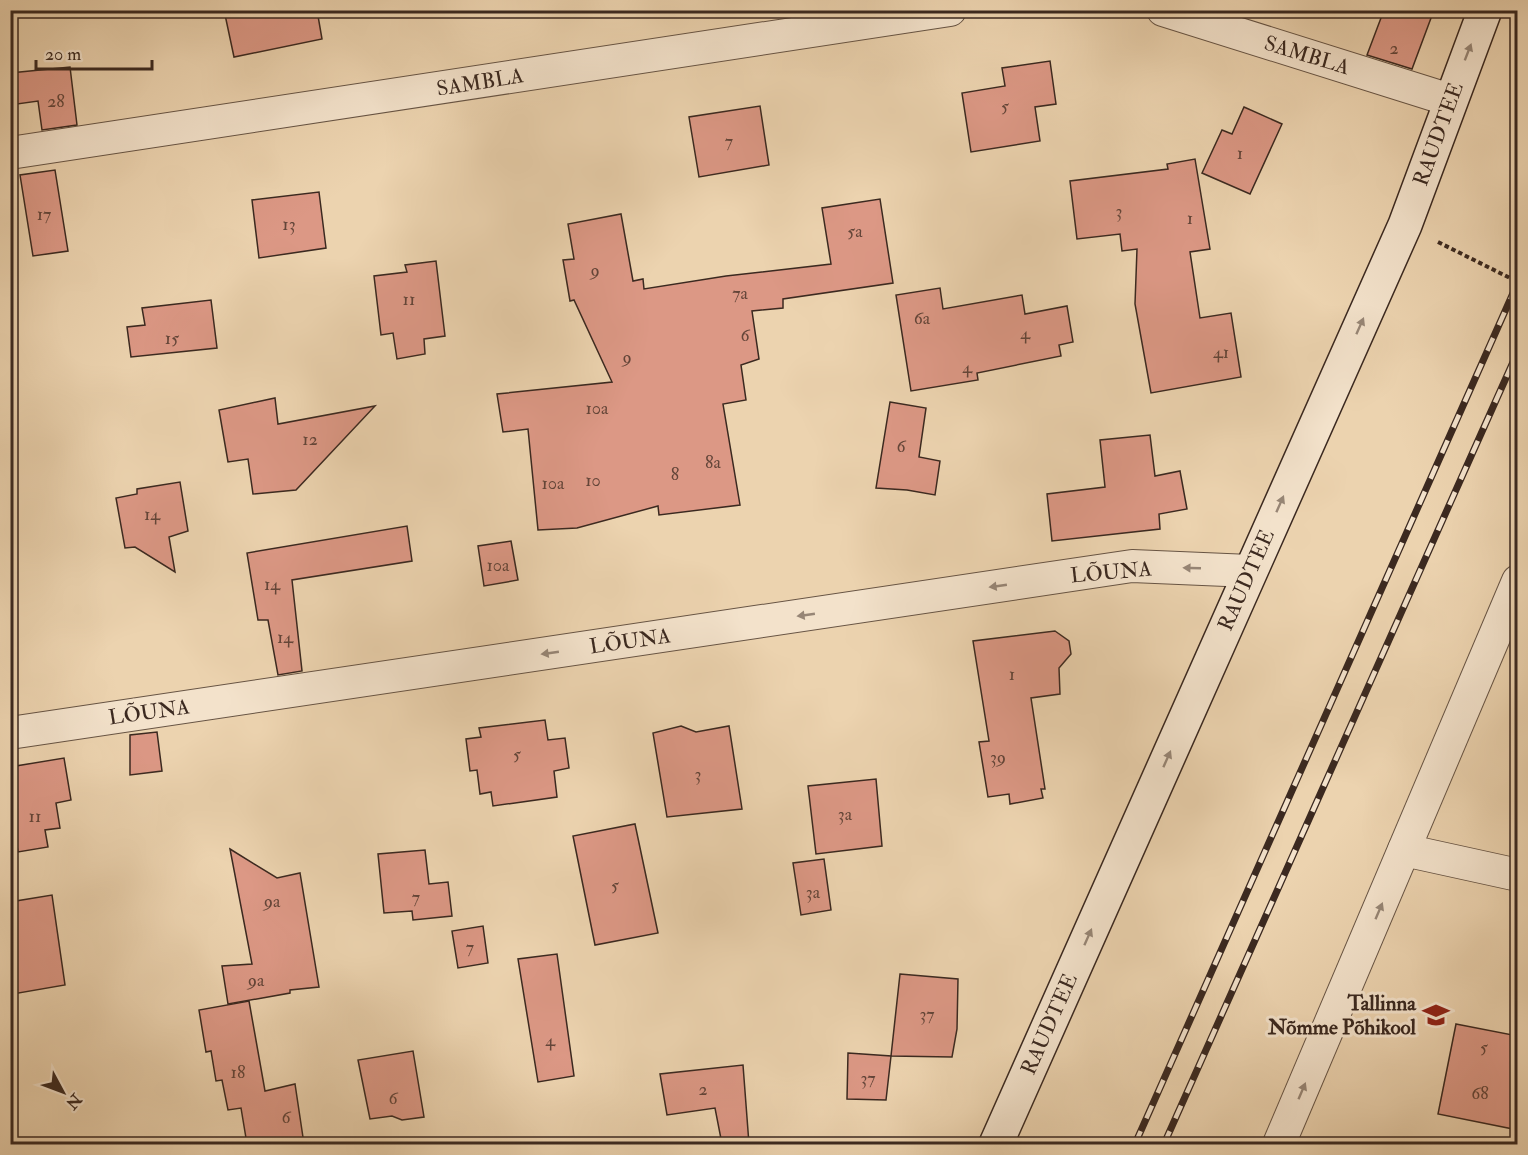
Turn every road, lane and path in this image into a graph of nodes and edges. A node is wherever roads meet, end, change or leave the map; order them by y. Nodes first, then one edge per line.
1 (950, 10) edge
2 (1163, 10) edge
3 (1485, 10) edge
4 (1450, 100) junction
5 (10, 153) edge
6 (1405, 225) junction
7 (1518, 282) edge
8 (1250, 571) junction
9 (1518, 580) edge
10 (10, 733) edge
11 (1404, 850) junction
12 (1518, 875) edge
13 (996, 1144) edge
14 (1280, 1144) edge

1 - 5 street, SAMBLA
2 - 4 street, SAMBLA
4 -> 3 street, RAUDTEE
4 - 6 street, RAUDTEE
6 - 7 path
8 -> 6 street, RAUDTEE
8 -> 10 street, LÕUNA
13 -> 8 street, RAUDTEE
9 - 11 street
11 - 12 street
14 -> 11 street

